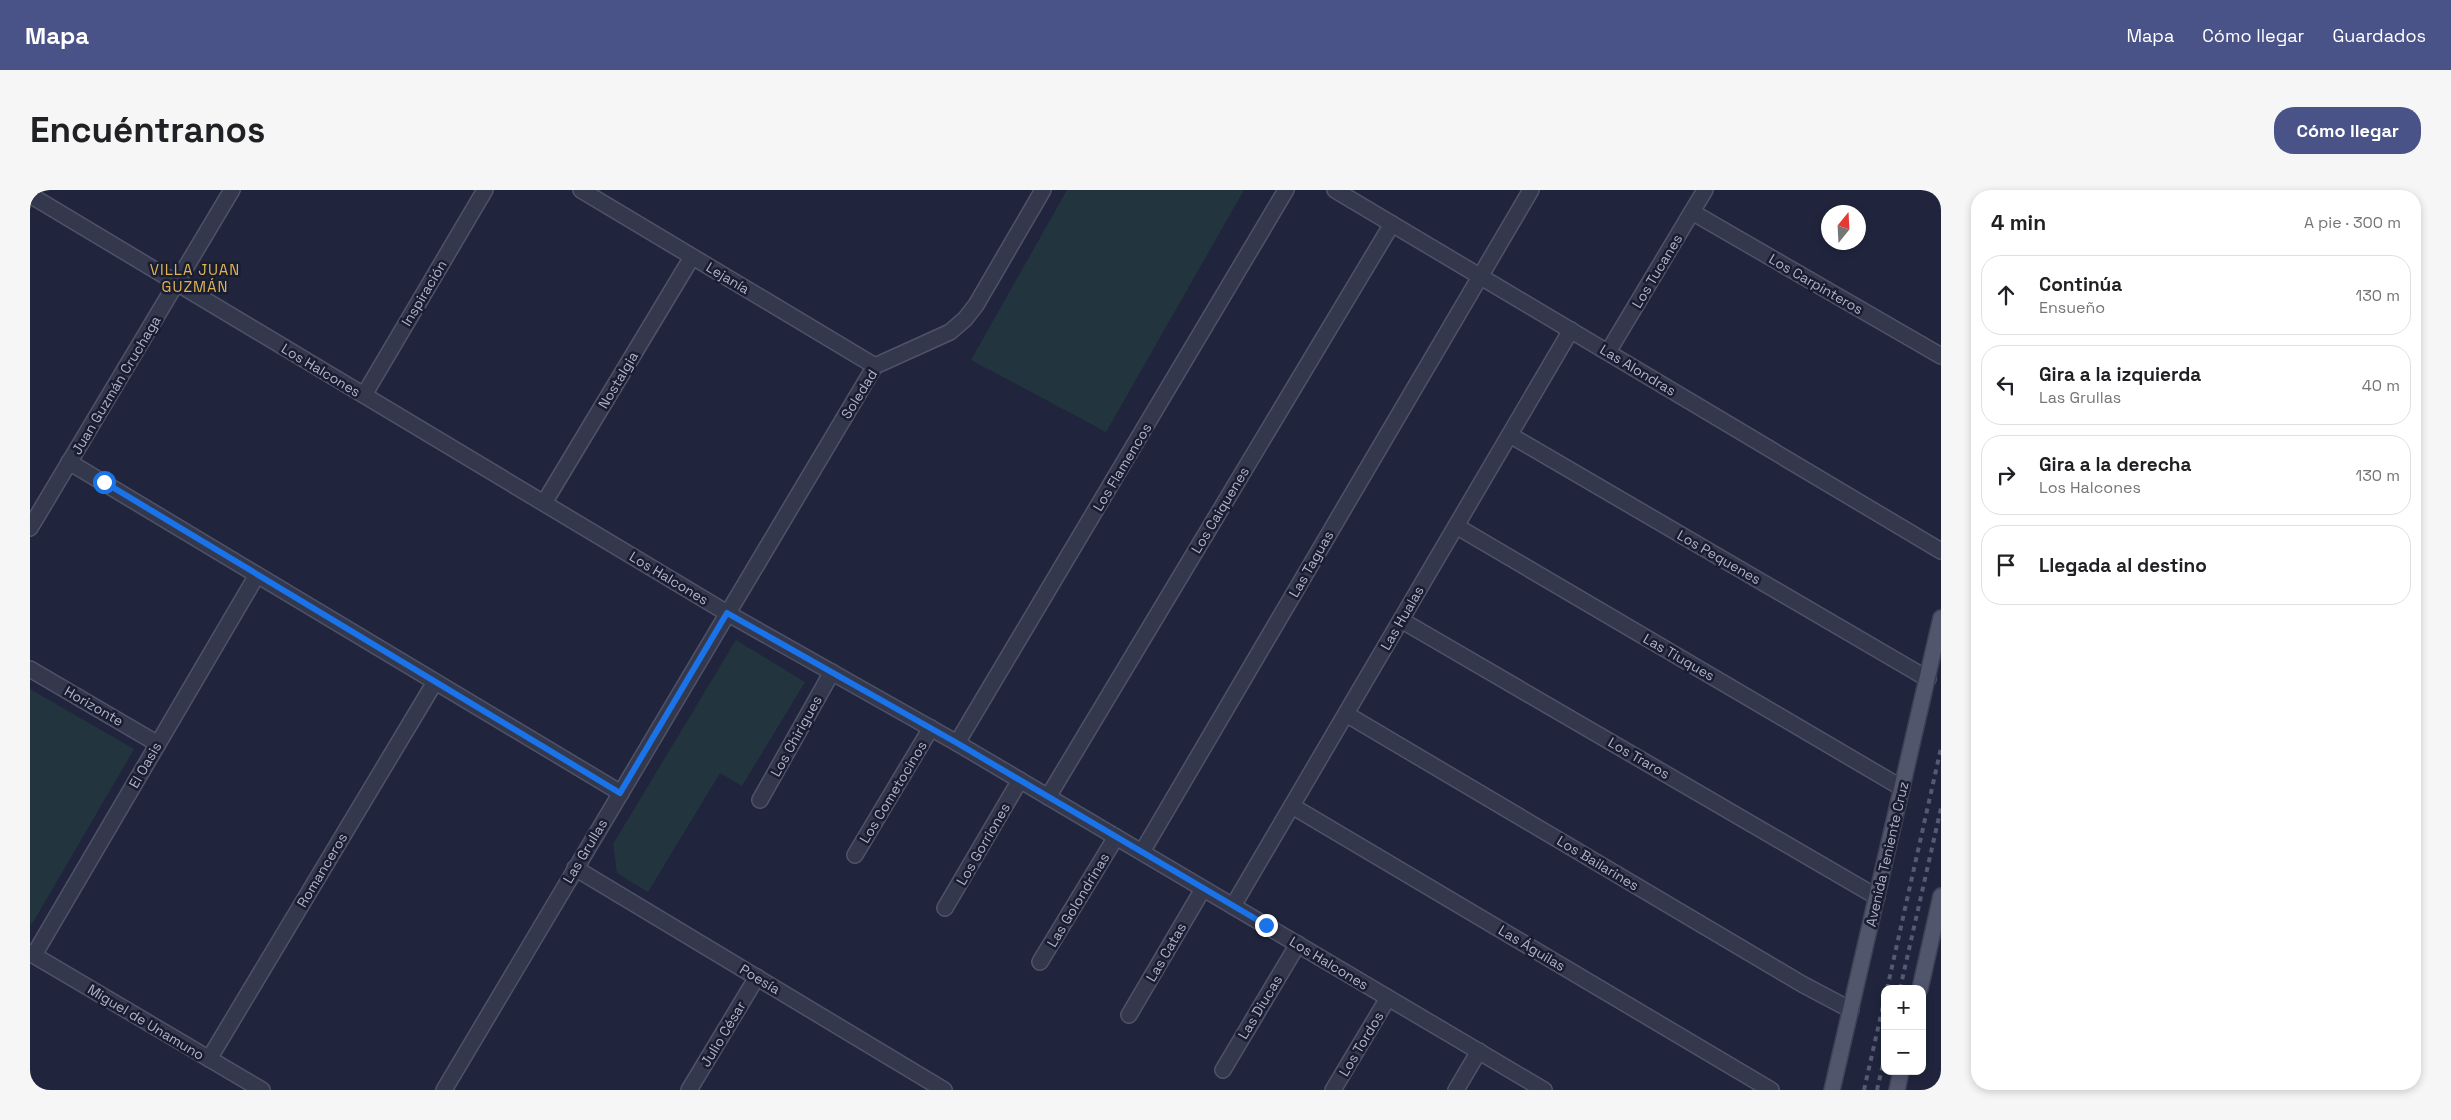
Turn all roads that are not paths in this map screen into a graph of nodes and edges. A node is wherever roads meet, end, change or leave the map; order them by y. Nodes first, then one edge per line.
1 (232, 190) edge
2 (485, 190) edge
3 (581, 190) edge
4 (1043, 190) edge
5 (1286, 190) edge
6 (1531, 190) edge
7 (1705, 190) edge
8 (1341, 191) edge
9 (30, 195) edge
10 (1692, 212) junction
11 (1392, 224) junction
12 (692, 257) junction
13 (1480, 276) junction
14 (176, 283) junction
15 (1571, 330) junction
16 (1608, 352) junction
17 (1941, 356) edge
18 (875, 366) junction
19 (364, 396) junction
20 (1510, 434) junction
21 (69, 462) junction
22 (544, 503) junction
23 (1456, 526) junction
24 (30, 528) edge
25 (1941, 551) edge
26 (257, 575) junction
27 (727, 613) junction
28 (1941, 618) edge
29 (1401, 620) junction
30 (30, 669) edge
31 (832, 672) junction
32 (1928, 679) junction
33 (435, 682) junction
34 (1346, 714) junction
35 (931, 728) junction
36 (957, 743) junction
37 (158, 744) junction
38 (1020, 780) junction
39 (1902, 788) junction
40 (620, 793) junction
41 (1048, 797) junction
42 (760, 800) dead end
43 (1292, 806) junction
44 (1116, 837) junction
45 (1142, 852) junction
46 (855, 855) dead end
47 (576, 868) junction
48 (1203, 889) junction
49 (1877, 896) junction
50 (1941, 896) edge
51 (1233, 906) junction
52 (946, 908) dead end
53 (1298, 944) junction
54 (32, 954) edge
55 (1040, 962) dead end
56 (757, 977) junction
57 (1921, 985) edge
58 (1388, 998) junction
59 (1851, 1010) junction
60 (1129, 1015) dead end
61 (1479, 1051) junction
62 (209, 1059) junction
63 (1223, 1070) dead end
64 (1900, 1075) edge
65 (935, 1088) edge
66 (262, 1090) edge
67 (444, 1090) edge
68 (689, 1090) edge
69 (1333, 1090) edge
70 (1456, 1090) edge
71 (1544, 1090) edge
72 (1771, 1090) edge
73 (1832, 1090) edge
74 (1897, 1090) edge

1 - 14 street, Juan Guzmán Cruchaga
2 - 19 street, Inspiración
3 - 12 street, Lejanía
4 - 18 street, Soledad
5 - 36 street, Los Flamencos
6 - 13 street, Las Taguas
7 - 10 street, Los Tucanes
8 - 11 street, Las Alondras
9 - 14 street, Los Halcones
10 - 16 street, Los Tucanes
10 - 17 street, Los Carpinteros
11 - 13 street, Las Alondras
11 - 41 street, Los Caiquenes
12 - 18 street, Lejanía
12 - 22 street, Nostalgia
13 - 15 street, Las Alondras
13 - 45 street, Las Taguas
14 - 19 street, Los Halcones
14 - 21 street, Juan Guzmán Cruchaga
15 - 16 street, Las Alondras
15 - 20 street, Las Hualas
16 - 25 street, Las Alondras
18 - 27 street, Soledad
19 - 22 street, Los Halcones
20 - 23 street, Las Hualas
20 - 32 street, Los Pequenes
21 - 24 street, Juan Guzmán Cruchaga
21 - 26 street
22 - 27 street, Los Halcones
23 - 29 street, Las Hualas
23 - 39 street, Las Tiuques
26 - 33 street
26 - 37 street, El Oasis
27 - 31 street, Los Halcones
27 - 40 street, Las Grullas
28 - 32 main road, Avenida Teniente Cruz
29 - 34 street, Las Hualas
29 - 49 street, Los Traros
30 - 37 street, Horizonte
31 - 35 street, Los Halcones
31 - 42 street, Los Chirigues
32 - 39 main road, Avenida Teniente Cruz
33 - 40 street
33 - 62 street, Romanceros
34 - 43 street, Las Hualas
34 - 59 street, Los Bailarines
35 - 36 street, Los Halcones
35 - 46 street, Los Cometocinos
36 - 38 street, Los Halcones
37 - 54 street, El Oasis
38 - 41 street, Los Halcones
38 - 52 street, Los Gorriones
39 - 49 main road, Avenida Teniente Cruz
40 - 47 street, Las Grullas
41 - 44 street, Los Halcones
43 - 51 street, Las Hualas
43 - 72 street, Las Águilas
44 - 45 street, Los Halcones
44 - 55 street, Las Golondrinas
45 - 48 street, Los Halcones
47 - 56 street, Poesía
47 - 67 street, Las Grullas
48 - 51 street, Los Halcones
48 - 60 street, Las Catas
49 - 59 main road, Avenida Teniente Cruz
50 - 57 main road
51 - 53 street, Los Halcones
53 - 58 street, Los Halcones
53 - 63 street, Las Diucas
54 - 62 street, Miguel de Unamuno
56 - 65 street, Poesía
56 - 68 street, Julio César
58 - 61 street, Los Halcones
58 - 69 street, Los Tordos
59 - 73 main road, Avenida Teniente Cruz
61 - 70 street
61 - 71 street, Los Halcones
62 - 66 street, Miguel de Unamuno
64 - 74 main road

